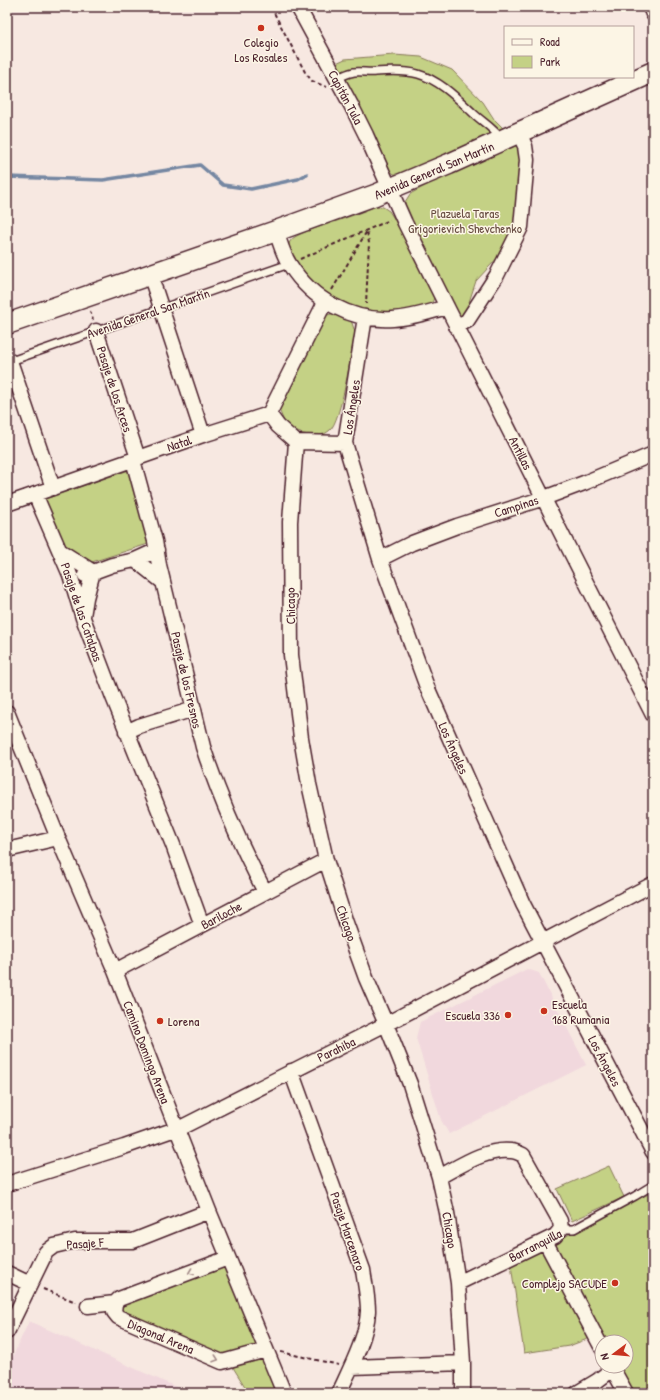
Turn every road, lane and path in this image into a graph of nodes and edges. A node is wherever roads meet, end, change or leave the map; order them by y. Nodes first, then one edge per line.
1 (271, 7) edge
2 (298, 7) edge
3 (650, 7) edge
4 (653, 14) edge
5 (653, 72) edge
6 (338, 81) junction
7 (511, 137) junction
8 (390, 189) junction
9 (402, 215) junction
10 (276, 231) junction
11 (367, 231) junction
12 (289, 264) junction
13 (150, 274) junction
14 (85, 297) junction
15 (326, 302) junction
16 (447, 308) junction
17 (161, 309) junction
18 (365, 317) junction
19 (7, 324) edge
20 (456, 326) junction
21 (96, 331) junction
22 (8, 362) edge
23 (269, 414) junction
24 (203, 435) junction
25 (296, 442) junction
26 (345, 443) junction
27 (653, 454) edge
28 (136, 459) junction
29 (53, 488) junction
30 (35, 494) junction
31 (544, 498) junction
32 (7, 504) edge
33 (157, 550) junction
34 (60, 551) junction
35 (380, 559) junction
36 (134, 560) junction
37 (93, 572) junction
38 (71, 580) junction
39 (163, 582) junction
40 (83, 618) junction
41 (194, 710) junction
42 (7, 712) edge
43 (653, 715) edge
44 (10, 729) edge
45 (126, 732) junction
46 (58, 838) junction
47 (7, 850) edge
48 (326, 860) junction
49 (653, 884) edge
50 (265, 892) junction
51 (202, 925) junction
52 (542, 941) junction
53 (115, 971) junction
54 (386, 1024) junction
55 (291, 1071) junction
56 (177, 1129) junction
57 (653, 1152) edge
58 (439, 1177) junction
59 (7, 1184) edge
60 (653, 1185) edge
61 (209, 1211) junction
62 (561, 1229) junction
63 (545, 1241) junction
64 (228, 1258) junction
65 (7, 1273) edge
66 (458, 1283) junction
67 (30, 1284) junction
68 (115, 1303) junction
69 (88, 1306) joint
70 (7, 1332) edge
71 (595, 1334) edge
72 (266, 1350) junction
73 (463, 1363) junction
74 (352, 1368) junction
75 (605, 1374) edge
76 (615, 1374) edge
77 (284, 1393) edge
78 (339, 1393) edge
79 (463, 1393) edge
80 (577, 1393) edge
81 (626, 1393) edge

1 - 6 path
2 - 6 street, Capitán Tula
3 - 4 street
5 - 7 main road, Avenida General San Martín
6 - 7 lane, Avenida General San Martín
6 - 8 street, Capitán Tula
7 - 8 main road, Avenida General San Martín
7 - 20 street, Avenida General San Martín
8 - 9 street, Antillas
8 - 10 main road, Avenida General San Martín
9 - 11 path
9 - 16 street, Antillas
10 - 12 street
10 - 13 main road, Avenida General San Martín
11 - 12 path
11 - 15 path
11 - 18 path
12 - 15 street
12 - 17 lane, Avenida General San Martín
13 - 14 main road, Avenida General San Martín
13 - 17 street
14 - 19 main road, Avenida General San Martín
14 - 21 path, Pasaje de los Arces
15 - 18 street
15 - 23 street
16 - 18 street
16 - 20 street, Antillas
17 - 21 lane, Avenida General San Martín
17 - 24 street
18 - 26 street, Los Ángeles
20 - 31 street, Antillas
21 - 22 lane, Avenida General San Martín
21 - 28 street, Pasaje de los Arces
22 - 29 street
23 - 24 street, Natal
23 - 25 street
24 - 28 street, Natal
25 - 26 street
25 - 48 street, Chicago
26 - 35 street, Los Ángeles
27 - 31 street, Campinas
28 - 29 street, Natal
28 - 33 street, Pasaje de los Fresnos
29 - 30 street, Natal
30 - 32 street, Natal
30 - 34 street, Pasaje de las Catalpas
31 - 35 street, Campinas
31 - 43 street, Antillas
33 - 36 street
33 - 39 street, Pasaje de los Fresnos
34 - 37 street
34 - 38 street, Pasaje de las Catalpas
35 - 52 street, Los Ángeles
36 - 37 street
36 - 39 street
37 - 38 street
37 - 40 street
38 - 40 street, Pasaje de las Catalpas
39 - 41 street, Pasaje de los Fresnos
40 - 45 street, Pasaje de las Catalpas
41 - 45 street
41 - 50 street, Pasaje de los Fresnos
42 - 44 street, Camino Domingo Arena
44 - 46 street, Camino Domingo Arena
45 - 51 street, Pasaje de las Catalpas
46 - 47 street
46 - 53 street, Camino Domingo Arena
48 - 50 street, Bariloche
48 - 54 street, Chicago
49 - 52 street, Parahiba
50 - 51 street, Bariloche
51 - 53 street, Bariloche
52 - 54 street, Parahiba
52 - 57 street, Los Ángeles
53 - 56 street, Camino Domingo Arena
54 - 55 street, Parahiba
54 - 58 street, Chicago
55 - 56 street, Parahiba
55 - 74 street, Pasaje Marcenaro
56 - 59 street, Parahiba
56 - 61 street, Camino Domingo Arena
58 - 62 street
58 - 66 street, Chicago
60 - 62 lane, Barranquilla
61 - 64 street, Camino Domingo Arena
61 - 67 street, Pasaje F
62 - 63 street, Barranquilla
63 - 66 street, Barranquilla
63 - 71 street
64 -> 68 street
64 - 72 street, Camino Domingo Arena
65 - 67 street
66 - 73 street, Chicago
67 - 69 path
67 - 70 street, Pasaje F
68 - 69 street
68 -> 72 street, Diagonal Arena
72 - 74 path
72 - 77 street, Camino Domingo Arena
73 - 74 street
73 - 79 street, Chicago
74 - 78 street, Pasaje Marcenaro
75 - 80 street
76 - 81 street

